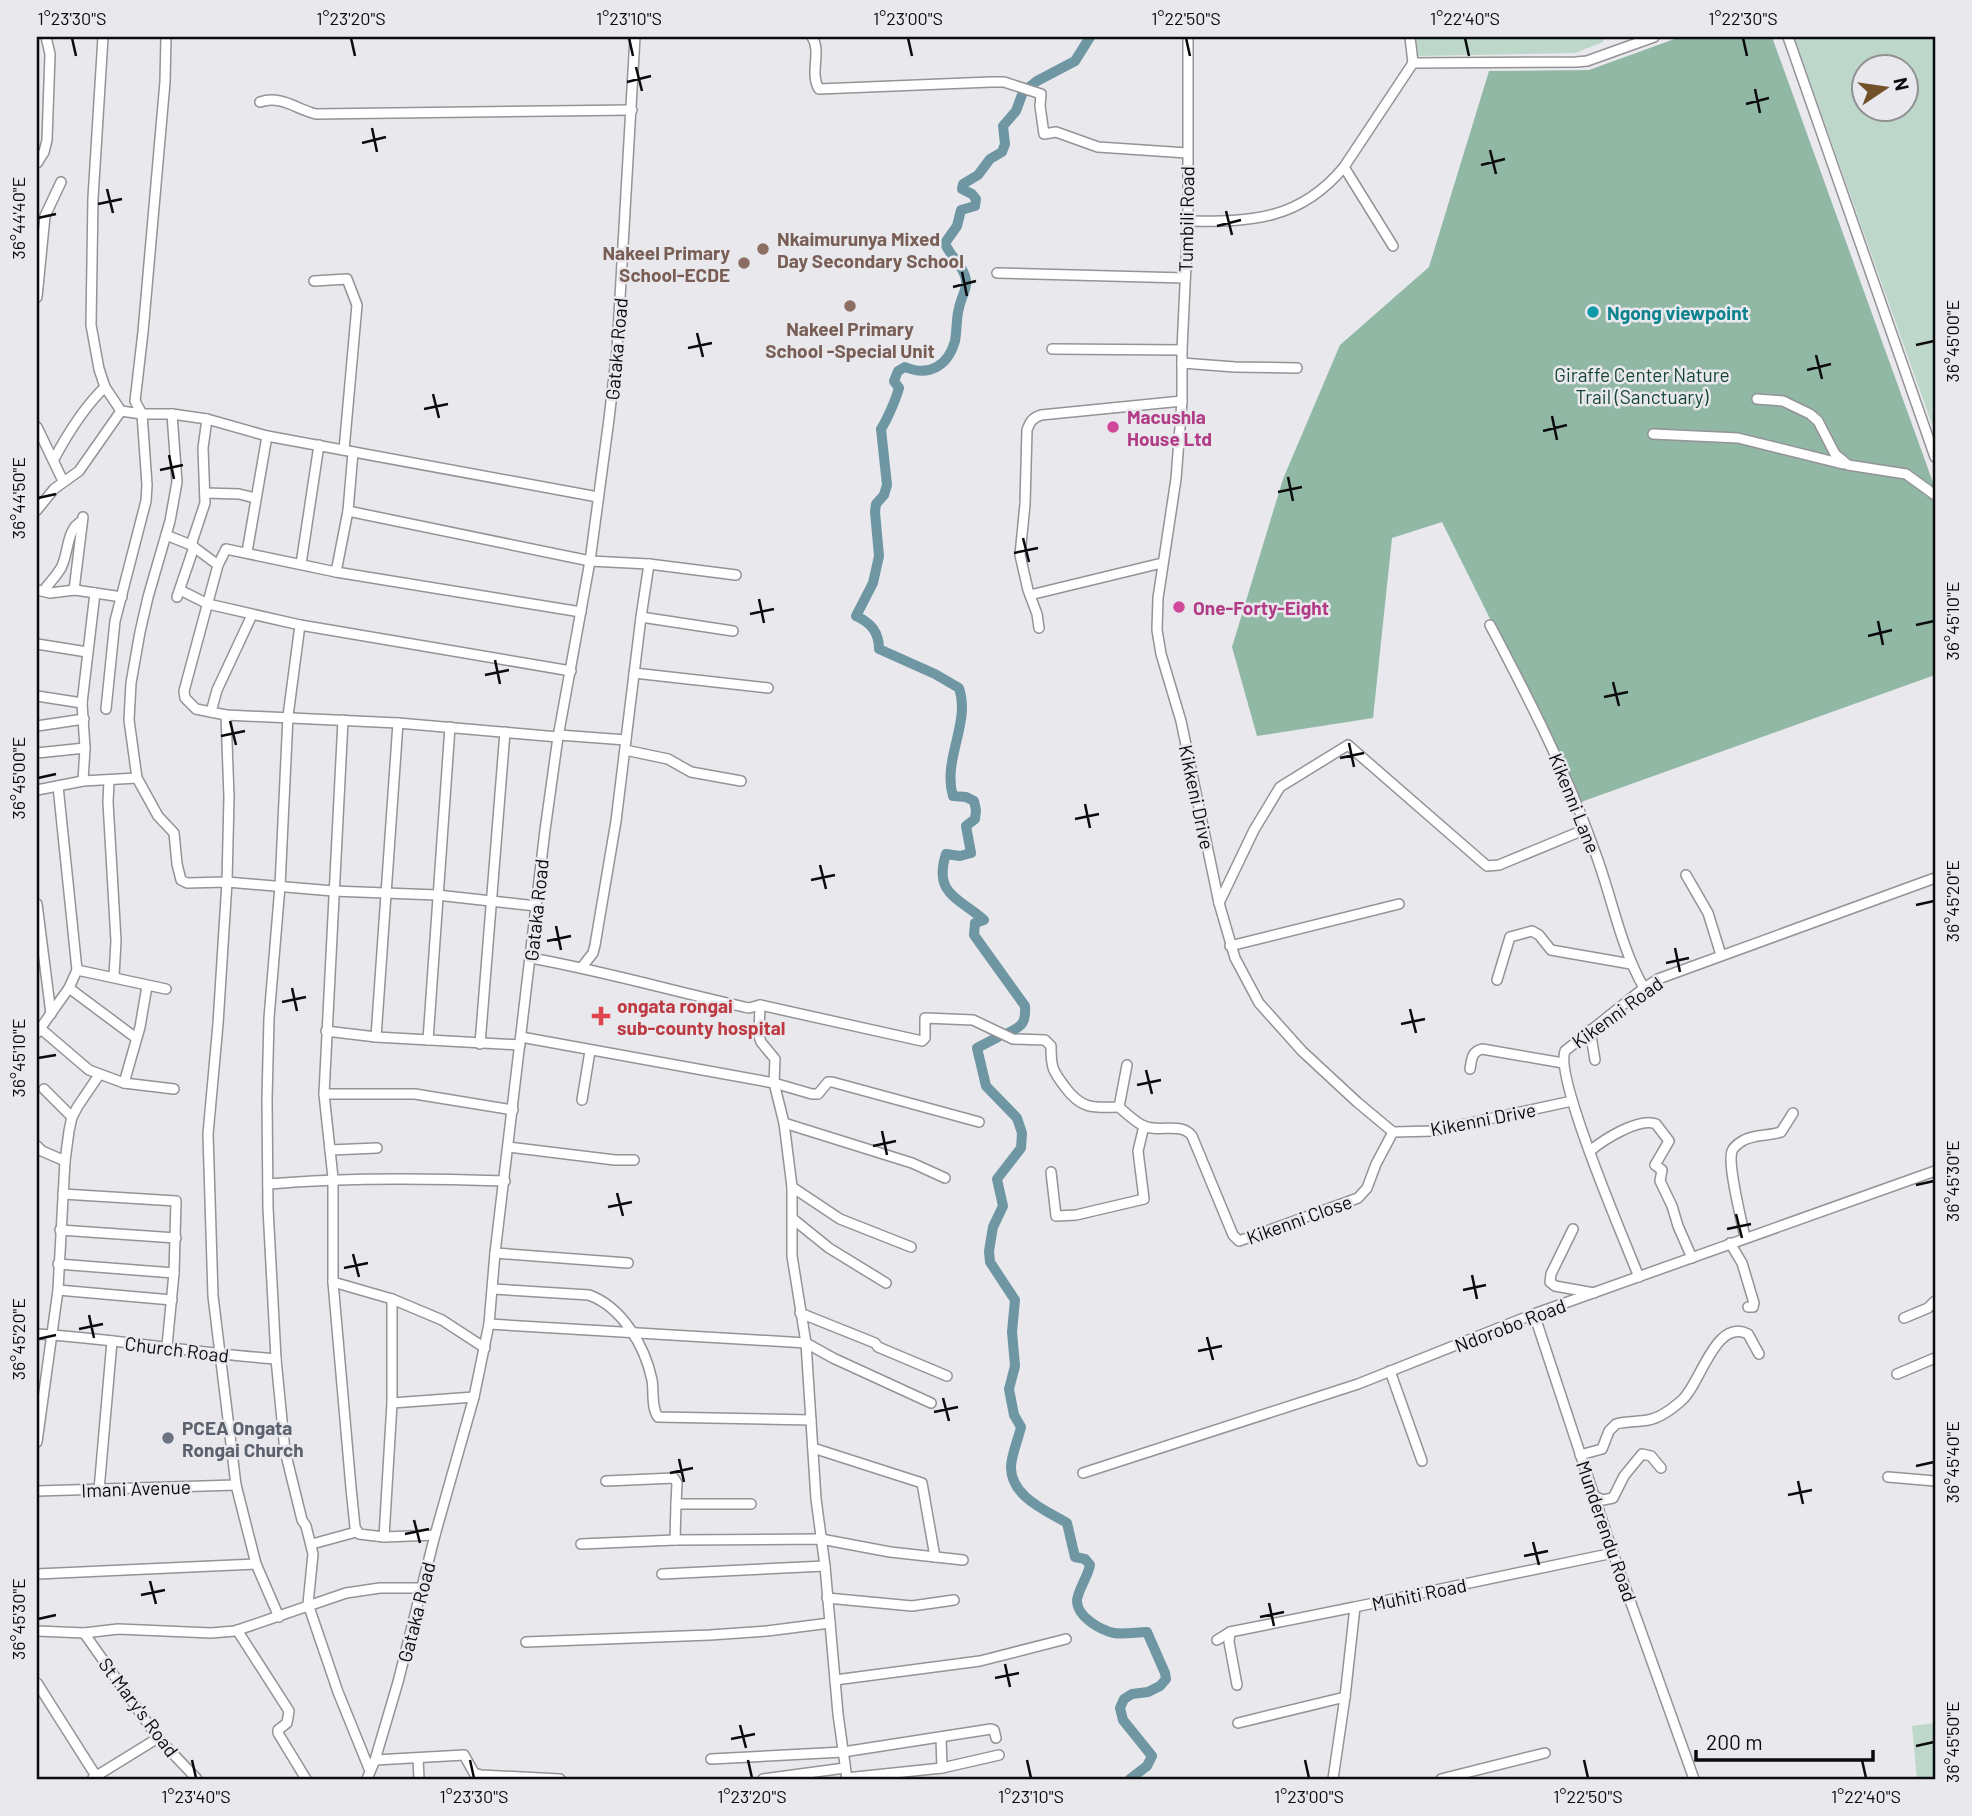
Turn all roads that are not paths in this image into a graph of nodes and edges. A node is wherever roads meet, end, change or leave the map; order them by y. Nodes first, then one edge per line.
1 (46, 37) edge
2 (103, 37) edge
3 (166, 37) edge
4 (635, 37) edge
5 (812, 37) edge
6 (1188, 37) edge
7 (1410, 37) edge
8 (1654, 37) edge
9 (1788, 37) edge
10 (1413, 63) junction
11 (260, 103) dead end
12 (632, 110) junction
13 (1187, 153) junction
14 (37, 163) edge
15 (1344, 167) junction
16 (61, 181) dead end
17 (1188, 221) junction
18 (1393, 246) dead end
19 (997, 273) dead end
20 (1185, 278) junction
21 (314, 281) dead end
22 (37, 297) edge
23 (1052, 349) dead end
24 (1182, 350) junction
25 (1182, 363) junction
26 (1297, 368) dead end
27 (105, 387) junction
28 (1757, 399) dead end
29 (1182, 401) junction
30 (121, 411) junction
31 (142, 414) junction
32 (172, 414) junction
33 (207, 419) junction
34 (37, 427) edge
35 (1653, 434) dead end
36 (267, 436) junction
37 (319, 445) junction
38 (349, 451) junction
39 (1935, 457) edge
40 (54, 459) junction
41 (1848, 465) junction
42 (63, 481) junction
43 (205, 493) junction
44 (1935, 495) edge
45 (598, 497) junction
46 (256, 498) junction
47 (37, 510) edge
48 (348, 511) junction
49 (166, 535) junction
50 (192, 546) junction
51 (247, 552) junction
52 (590, 561) junction
53 (302, 564) junction
54 (649, 564) junction
55 (1162, 564) junction
56 (218, 565) junction
57 (336, 572) junction
58 (736, 575) dead end
59 (74, 590) junction
60 (40, 591) edge
61 (95, 593) junction
62 (1030, 595) junction
63 (122, 597) junction
64 (208, 604) junction
65 (581, 612) junction
66 (252, 615) junction
67 (640, 617) junction
68 (300, 625) junction
69 (1490, 625) dead end
70 (1039, 628) dead end
71 (733, 631) dead end
72 (37, 644) edge
73 (87, 652) junction
74 (571, 671) junction
75 (634, 673) junction
76 (768, 688) dead end
77 (37, 695) edge
78 (82, 703) junction
79 (106, 709) dead end
80 (211, 712) junction
81 (226, 715) junction
82 (288, 716) junction
83 (84, 719) junction
84 (343, 720) junction
85 (398, 723) junction
86 (37, 726) edge
87 (450, 726) junction
88 (505, 732) junction
89 (558, 736) junction
90 (626, 740) junction
91 (85, 748) junction
92 (625, 750) junction
93 (37, 753) edge
94 (137, 778) junction
95 (83, 781) junction
96 (109, 781) junction
97 (741, 781) dead end
98 (58, 786) junction
99 (37, 790) edge
100 (1586, 829) junction
101 (1686, 876) dead end
102 (1935, 878) edge
103 (227, 882) junction
104 (280, 886) junction
105 (333, 891) junction
106 (386, 893) junction
107 (437, 895) junction
108 (492, 902) junction
109 (1219, 903) junction
110 (37, 904) edge
111 (1399, 904) dead end
112 (536, 906) junction
113 (1230, 946) junction
114 (1720, 955) junction
115 (531, 958) junction
116 (1631, 964) junction
117 (582, 967) junction
118 (77, 970) junction
119 (114, 976) junction
120 (1497, 979) dead end
121 (147, 986) junction
122 (69, 988) junction
123 (1644, 988) junction
124 (166, 989) dead end
125 (760, 1005) junction
126 (969, 1011) dead end
127 (51, 1014) junction
128 (954, 1019) junction
129 (1590, 1030) junction
130 (39, 1031) edge
131 (326, 1031) junction
132 (376, 1037) junction
133 (136, 1038) junction
134 (428, 1040) junction
135 (520, 1041) junction
136 (480, 1044) junction
137 (590, 1051) junction
138 (1595, 1060) dead end
139 (1563, 1063) junction
140 (1127, 1065) dead end
141 (1470, 1069) dead end
142 (99, 1075) junction
143 (124, 1083) junction
144 (774, 1083) junction
145 (44, 1088) dead end
146 (174, 1089) dead end
147 (324, 1094) junction
148 (582, 1100) dead end
149 (1572, 1101) junction
150 (1119, 1107) junction
151 (513, 1110) junction
152 (1794, 1113) dead end
153 (72, 1117) junction
154 (979, 1122) dead end
155 (784, 1123) junction
156 (1144, 1126) junction
157 (1394, 1132) junction
158 (37, 1146) edge
159 (508, 1147) junction
160 (377, 1148) dead end
161 (330, 1150) junction
162 (1590, 1151) junction
163 (634, 1160) dead end
164 (65, 1161) junction
165 (1935, 1171) edge
166 (1051, 1172) dead end
167 (333, 1178) junction
168 (945, 1178) dead end
169 (505, 1181) junction
170 (268, 1184) junction
171 (792, 1187) junction
172 (63, 1194) junction
173 (793, 1219) junction
174 (1573, 1229) dead end
175 (60, 1230) junction
176 (176, 1238) junction
177 (1745, 1238) junction
178 (1730, 1244) junction
179 (911, 1247) dead end
180 (495, 1253) junction
181 (1692, 1258) junction
182 (628, 1263) dead end
183 (58, 1264) junction
184 (174, 1273) junction
185 (1639, 1277) junction
186 (333, 1282) junction
187 (886, 1283) dead end
188 (493, 1289) junction
189 (58, 1290) junction
190 (1595, 1293) junction
191 (392, 1299) junction
192 (172, 1300) junction
193 (1935, 1301) edge
194 (1748, 1307) dead end
195 (800, 1313) junction
196 (1534, 1314) junction
197 (1904, 1318) dead end
198 (489, 1324) junction
199 (634, 1333) junction
200 (37, 1334) edge
201 (51, 1335) junction
202 (112, 1341) junction
203 (806, 1343) junction
204 (167, 1346) junction
205 (485, 1348) junction
206 (1759, 1354) dead end
207 (219, 1355) junction
208 (1935, 1358) edge
209 (276, 1359) junction
210 (1390, 1371) junction
211 (1897, 1374) dead end
212 (947, 1376) dead end
213 (474, 1397) junction
214 (392, 1403) junction
215 (931, 1403) dead end
216 (811, 1420) junction
217 (37, 1442) edge
218 (813, 1448) junction
219 (1580, 1455) junction
220 (1422, 1461) dead end
221 (1661, 1468) dead end
222 (1083, 1473) dead end
223 (1888, 1476) dead end
224 (606, 1480) dead end
225 (1935, 1481) edge
226 (236, 1485) junction
227 (99, 1490) junction
228 (37, 1491) edge
229 (1594, 1496) junction
230 (676, 1503) junction
231 (751, 1504) dead end
232 (356, 1532) junction
233 (435, 1535) junction
234 (384, 1537) junction
235 (821, 1539) junction
236 (675, 1540) junction
237 (312, 1544) junction
238 (581, 1544) dead end
239 (1613, 1553) junction
240 (935, 1557) junction
241 (963, 1560) dead end
242 (256, 1564) junction
243 (825, 1566) junction
244 (37, 1574) edge
245 (662, 1574) dead end
246 (423, 1588) junction
247 (827, 1598) junction
248 (954, 1600) dead end
249 (309, 1604) junction
250 (1354, 1607) junction
251 (279, 1617) junction
252 (831, 1623) junction
253 (237, 1630) junction
254 (37, 1631) edge
255 (1230, 1632) junction
256 (84, 1633) junction
257 (1066, 1639) dead end
258 (1217, 1640) dead end
259 (526, 1642) dead end
260 (835, 1680) junction
261 (37, 1683) edge
262 (1237, 1685) dead end
263 (1345, 1697) junction
264 (1238, 1723) dead end
265 (941, 1737) junction
266 (158, 1738) junction
267 (996, 1738) dead end
268 (843, 1752) junction
269 (1545, 1753) dead end
270 (999, 1755) dead end
271 (418, 1758) junction
272 (711, 1759) dead end
273 (375, 1760) junction
274 (942, 1768) junction
275 (368, 1775) edge
276 (846, 1775) edge
277 (94, 1778) edge
278 (193, 1779) edge
279 (306, 1779) edge
280 (419, 1779) edge
281 (560, 1779) edge
282 (763, 1779) edge
283 (1333, 1779) edge
284 (1441, 1779) edge
285 (1694, 1779) edge

1 - 14 street
2 - 27 street
3 - 31 street
4 - 12 street, Gataka Road
5 - 13 street
6 - 13 street, Tumbili Road
7 - 10 street
8 - 10 street
9 - 39 street
10 - 15 street
11 - 12 street
12 - 45 street, Gataka Road
13 - 17 street, Tumbili Road
15 - 17 street
15 - 18 street
16 - 22 street
17 - 20 street, Tumbili Road
19 - 20 street
20 - 24 street, Tumbili Road
21 - 38 street
23 - 24 street
24 - 25 street, Tumbili Road
25 - 26 street
25 - 29 street, Tumbili Road
27 - 30 street
27 - 40 street
28 - 41 street
29 - 55 street, Kikkeni Drive
29 - 62 street
30 - 31 street
30 - 42 street
31 - 32 street
31 - 63 street
32 - 33 street
32 - 49 street
33 - 36 street
33 - 43 street
34 - 40 street
35 - 41 street
36 - 37 street
36 - 46 street
37 - 38 street
37 - 53 street
38 - 45 street
38 - 48 street
40 - 42 street
41 - 44 street
42 - 47 street
43 - 46 street
43 - 50 street
45 - 52 street, Gataka Road
46 - 51 street
48 - 52 street
48 - 57 street
49 - 50 street
49 - 94 street
50 - 56 street
50 - 64 street
51 - 53 street
51 - 56 street
52 - 54 street
52 - 65 street, Gataka Road
53 - 57 street
54 - 58 street
54 - 67 street
55 - 62 street
55 - 109 street, Kikkeni Drive
56 - 64 street
57 - 65 street
59 - 60 street
59 - 60 street
59 - 61 street
61 - 63 street
61 - 73 street
62 - 70 street
63 - 79 street
64 - 66 street
64 - 80 street
65 - 74 street, Gataka Road
66 - 68 street
66 - 80 street
67 - 71 street
67 - 75 street
68 - 74 street
68 - 82 street, Gataka Road
69 - 100 street, Kikenni Lane
72 - 73 street
73 - 78 street
74 - 89 street, Gataka Road
75 - 76 street
75 - 90 street
77 - 78 street
78 - 83 street
80 - 81 street
81 - 82 street
81 - 103 street
82 - 84 street
82 - 104 street, Gataka Road
83 - 86 street
83 - 91 street
84 - 85 street
84 - 105 street
85 - 87 street
85 - 106 street
87 - 88 street
87 - 107 street
88 - 89 street
88 - 108 street
89 - 90 street
89 - 112 street, Gataka Road
90 - 92 street
91 - 93 street
91 - 95 street
92 - 97 street
92 - 117 street
94 - 96 street
94 - 103 street
95 - 96 street
95 - 98 street
96 - 119 street
98 - 99 street
98 - 118 street
100 - 109 street
100 - 116 street, Kikenni Lane
101 - 114 street
102 - 114 street, Kikenni Road
103 - 104 street
103 - 207 street
104 - 105 street
104 - 170 street, Gataka Road
105 - 106 street
105 - 131 street
106 - 107 street
106 - 132 street
107 - 108 street
107 - 134 street
108 - 112 street
108 - 136 street
109 - 113 street, Kikkeni Drive
110 - 127 street
111 - 113 street
112 - 115 street, Gataka Road
113 - 157 street, Kikkeni Drive
114 - 123 street, Kikenni Road
115 - 117 street
115 - 135 street, Gataka Road
116 - 120 street
116 - 123 street, Kikenni Lane
117 - 125 street
118 - 119 street
118 - 122 street
119 - 121 street
121 - 124 street
121 - 133 street
122 - 127 street
122 - 133 street
123 - 129 street, Kikenni Road
125 - 128 street
125 - 144 street
126 - 128 street
127 - 130 street
128 - 150 street
129 - 138 street
129 - 139 street, Kikenni Road
130 - 142 street
131 - 132 street
131 - 147 street
132 - 134 street
133 - 143 street
134 - 136 street
135 - 136 street
135 - 137 street
135 - 151 street, Gataka Road
137 - 144 street
137 - 148 street
139 - 141 street
139 - 149 street, Kikenni Road
140 - 150 street
142 - 143 street
142 - 153 street
143 - 146 street
144 - 154 street
144 - 155 street
145 - 153 street
147 - 151 street
147 - 161 street
149 - 157 street, Kikenni Drive
149 - 162 street, Kikenni Road
150 - 156 street
151 - 159 street, Gataka Road
152 - 177 street
153 - 164 street
155 - 168 street
155 - 171 street
156 - 157 street, Kikenni Close
156 - 166 street
158 - 164 street
159 - 163 street
159 - 169 street, Gataka Road
160 - 161 street
161 - 167 street
162 - 181 street
162 - 185 street, Kikenni Road
164 - 172 street
165 - 177 street, Ndorobo Road
167 - 169 street
167 - 170 street
167 - 186 street
169 - 180 street, Gataka Road
170 - 209 street, Gataka Road
171 - 173 street
171 - 179 street
172 - 175 street
172 - 176 street
173 - 187 street
173 - 195 street
174 - 190 street
175 - 176 street
175 - 183 street
176 - 184 street
177 - 178 street, Ndorobo Road
178 - 181 street, Ndorobo Road
178 - 194 street
180 - 182 street
180 - 188 street, Gataka Road
181 - 185 street, Ndorobo Road
183 - 184 street
183 - 189 street
184 - 192 street
185 - 190 street, Ndorobo Road
186 - 191 street
186 - 232 street
188 - 198 street, Gataka Road
188 - 199 street
189 - 192 street
189 - 201 street
190 - 196 street, Ndorobo Road
191 - 205 street
191 - 214 street
192 - 204 street
193 - 197 street
195 - 203 street
195 - 212 street
196 - 210 street, Ndorobo Road
196 - 219 street, Munderendu Road
198 - 199 street
198 - 205 street, Gataka Road
199 - 203 street
199 - 216 street
200 - 201 street, Church Road
201 - 202 street, Church Road
201 - 217 street
202 - 204 street, Church Road
202 - 227 street
203 - 215 street
203 - 216 street
204 - 207 street, Church Road
205 - 213 street, Gataka Road
206 - 219 street
207 - 209 street, Church Road
207 - 226 street
208 - 211 street
209 - 237 street, Gataka Road
210 - 220 street
210 - 222 street, Ndorobo Road
213 - 214 street
213 - 233 street, Gataka Road
214 - 234 street
216 - 218 street
218 - 235 street
218 - 240 street
219 - 229 street, Munderendu Road
221 - 229 street
223 - 225 street
224 - 230 street
226 - 227 street, Imani Avenue
226 - 242 street
227 - 228 street, Imani Avenue
229 - 239 street, Munderendu Road
230 - 231 street
230 - 236 street
232 - 234 street
232 - 237 street
233 - 234 street
233 - 246 street, Gataka Road
235 - 236 street
235 - 240 street
235 - 243 street
236 - 238 street
237 - 249 street, Gataka Road
239 - 250 street, Muhiti Road
239 - 285 street, Munderendu Road
240 - 241 street
242 - 244 street
242 - 251 street
243 - 245 street
243 - 247 street
246 - 249 street
246 - 273 street, Gataka Road
247 - 248 street
247 - 252 street
249 - 251 street
249 - 275 street, Gataka Road
250 - 255 street
250 - 263 street, Muhiti Road
251 - 253 street
252 - 259 street
252 - 260 street
253 - 256 street
253 - 279 street
254 - 256 street
255 - 258 street
255 - 262 street
256 - 266 street, St Mary's Road
257 - 260 street
260 - 268 street
261 - 277 street
263 - 264 street
263 - 283 street, Muhiti Road
265 - 267 street
265 - 268 street
265 - 274 street
266 - 277 street
266 - 278 street, St Mary's Road
268 - 272 street
268 - 276 street
269 - 284 street
270 - 274 street
271 - 273 street
271 - 280 street
271 - 281 street
273 - 275 street, Gataka Road
274 - 276 street
276 - 282 street

